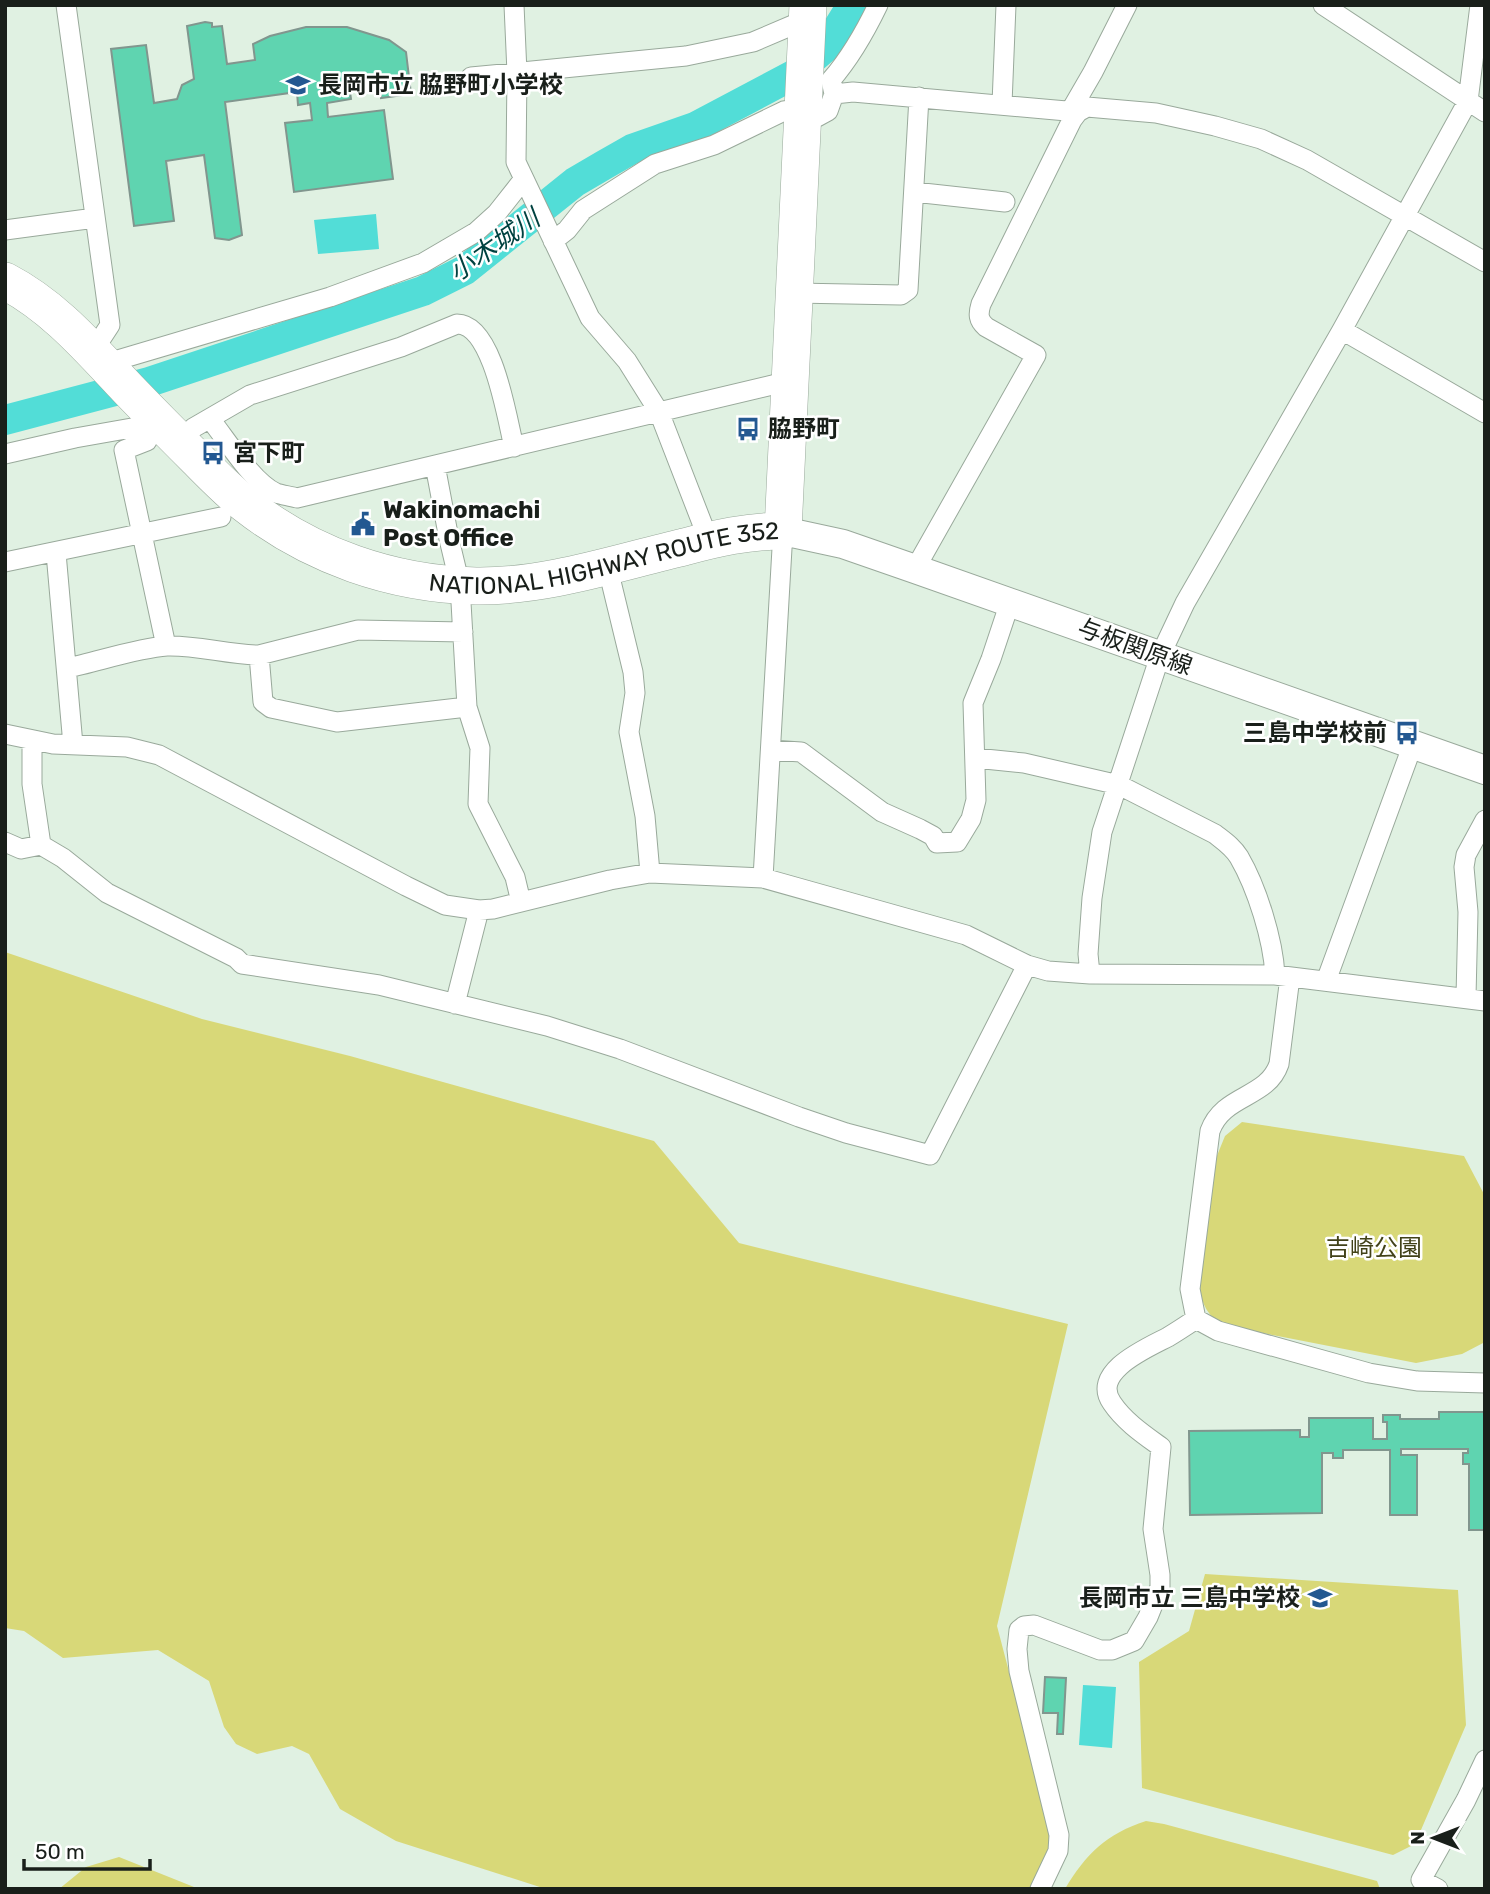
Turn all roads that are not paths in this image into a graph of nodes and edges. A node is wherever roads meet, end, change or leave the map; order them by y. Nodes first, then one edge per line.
1 (66, 5) edge
2 (514, 5) edge
3 (878, 5) edge
4 (1006, 5) edge
5 (1127, 5) edge
6 (1323, 5) edge
7 (1479, 5) edge
8 (807, 19) edge
9 (517, 73) junction
10 (471, 77) dead end
11 (919, 97) junction
12 (1002, 104) junction
13 (811, 105) junction
14 (1477, 106) edge
15 (1067, 110) junction
16 (525, 183) junction
17 (914, 192) junction
18 (1005, 202) dead end
19 (1405, 216) junction
20 (95, 218) junction
21 (5, 230) edge
22 (552, 238) junction
23 (1485, 262) edge
24 (5, 281) edge
25 (795, 293) junction
26 (1342, 330) junction
27 (103, 363) junction
28 (789, 381) junction
29 (659, 412) junction
30 (1485, 413) edge
31 (173, 426) junction
32 (514, 447) junction
33 (5, 454) edge
34 (435, 465) junction
35 (221, 517) dead end
36 (783, 531) junction
37 (142, 534) junction
38 (709, 541) junction
39 (56, 553) junction
40 (5, 562) edge
41 (607, 565) junction
42 (915, 569) junction
43 (460, 585) junction
44 (1010, 603) junction
45 (463, 632) junction
46 (166, 646) junction
47 (259, 655) junction
48 (1160, 656) junction
49 (67, 668) junction
50 (467, 708) junction
51 (5, 734) edge
52 (32, 740) junction
53 (1413, 744) junction
54 (73, 745) junction
55 (771, 750) junction
56 (975, 758) junction
57 (1485, 770) edge
58 (1119, 785) junction
59 (1485, 820) edge
60 (5, 842) edge
61 (41, 845) junction
62 (650, 873) junction
63 (763, 878) junction
64 (521, 902) junction
65 (479, 910) junction
66 (1027, 965) junction
67 (1090, 974) junction
68 (1283, 976) junction
69 (1325, 981) junction
70 (1475, 999) edge
71 (455, 1004) junction
72 (1196, 1319) junction
73 (1485, 1383) edge
74 (1485, 1760) edge
75 (1040, 1889) edge
76 (1438, 1889) edge

1 - 20 street
2 - 9 street
3 - 13 street
4 - 12 street
5 - 15 street
6 - 14 street
7 - 14 street
8 - 9 street
8 - 13 highway, NATIONAL HIGHWAY ROUTE 352
9 - 10 street
9 - 16 street
11 - 12 street
11 - 13 street
11 - 17 street
12 - 15 street
13 - 22 street
13 - 25 highway, NATIONAL HIGHWAY ROUTE 352
14 - 19 street
15 - 19 street
15 - 42 street
16 - 22 street
16 - 27 street
17 - 18 street
17 - 25 street
19 - 23 street
19 - 26 street
20 - 21 street
20 - 27 street
22 - 29 street
24 - 27 highway, NATIONAL HIGHWAY ROUTE 352
25 - 28 highway, NATIONAL HIGHWAY ROUTE 352
26 - 30 street
26 - 48 street
27 - 31 highway, NATIONAL HIGHWAY ROUTE 352
28 - 29 street
28 - 36 highway, NATIONAL HIGHWAY ROUTE 352
29 - 32 street
29 - 38 street
31 - 32 street
31 - 33 street
31 - 34 street
31 - 37 street
31 - 43 highway, NATIONAL HIGHWAY ROUTE 352
32 - 34 street
34 - 43 street
35 - 37 street
36 - 38 highway, NATIONAL HIGHWAY ROUTE 352
36 - 42 main road, 与板関原線
36 - 55 street
37 - 39 street
37 - 46 street
38 - 41 highway, NATIONAL HIGHWAY ROUTE 352
39 - 40 street
39 - 49 street
41 - 43 highway, NATIONAL HIGHWAY ROUTE 352
41 - 62 street
42 - 44 main road, 与板関原線
43 - 45 street
44 - 48 main road, 与板関原線
44 - 56 street
45 - 47 street
45 - 50 street
46 - 47 street
46 - 49 street
47 - 50 street
48 - 53 main road, 与板関原線
48 - 58 street
49 - 54 street
50 - 64 street
51 - 52 street
52 - 54 street
52 - 61 street
53 - 57 main road, 与板関原線
53 - 69 street
54 - 65 street
55 - 56 street
55 - 63 street
56 - 58 street
58 - 67 street
58 - 68 street
59 - 70 street
60 - 61 street
61 - 71 street
62 - 63 street
62 - 64 street
63 - 66 street
64 - 65 street
65 - 71 street
66 - 67 street
66 - 71 street
67 - 68 street
68 - 69 street
68 - 72 street
69 - 70 street
72 - 73 street
72 - 75 street
74 - 76 street

